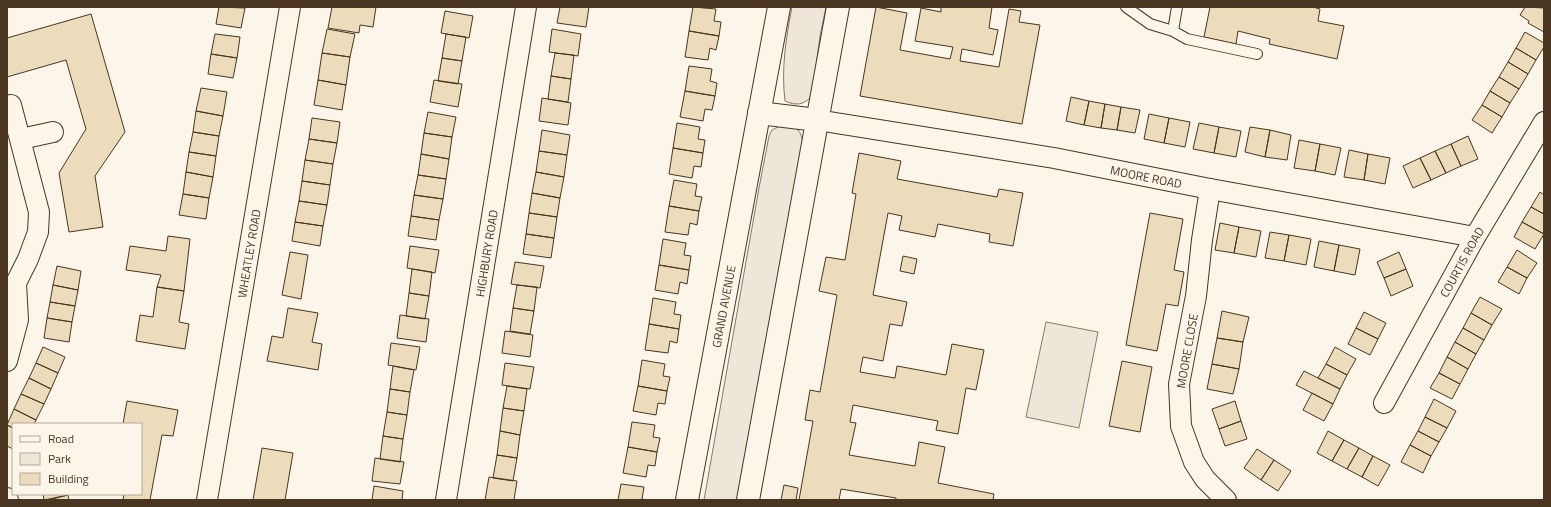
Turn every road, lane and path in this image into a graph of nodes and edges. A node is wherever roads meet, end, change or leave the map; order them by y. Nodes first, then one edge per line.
1 (290, 7) edge
2 (526, 7) edge
3 (778, 7) edge
4 (838, 7) edge
5 (1126, 7) edge
6 (1177, 7) edge
7 (1173, 31) junction
8 (1257, 54) dead end
9 (11, 104) dead end
10 (759, 113) junction
11 (817, 120) junction
12 (1544, 122) edge
13 (53, 132) dead end
14 (21, 139) junction
15 (1210, 189) junction
16 (1475, 237) junction
17 (7, 361) edge
18 (1384, 403) dead end
19 (208, 500) edge
20 (446, 500) edge
21 (687, 500) edge
22 (748, 500) edge
23 (1226, 500) edge

1 - 19 street, WHEATLEY ROAD
2 - 20 street, HIGHBURY ROAD
3 - 10 street, GRAND AVENUE
4 - 11 street
5 - 7 lane
6 - 7 lane
7 - 8 lane
9 - 14 street
10 - 11 street
10 - 21 street, GRAND AVENUE
11 - 15 street, MOORE ROAD
11 - 22 street
12 - 16 street, COURTIS ROAD
13 - 14 street
14 - 17 street
15 - 16 street, MOORE ROAD
15 - 23 street, MOORE CLOSE
16 - 18 street, COURTIS ROAD

